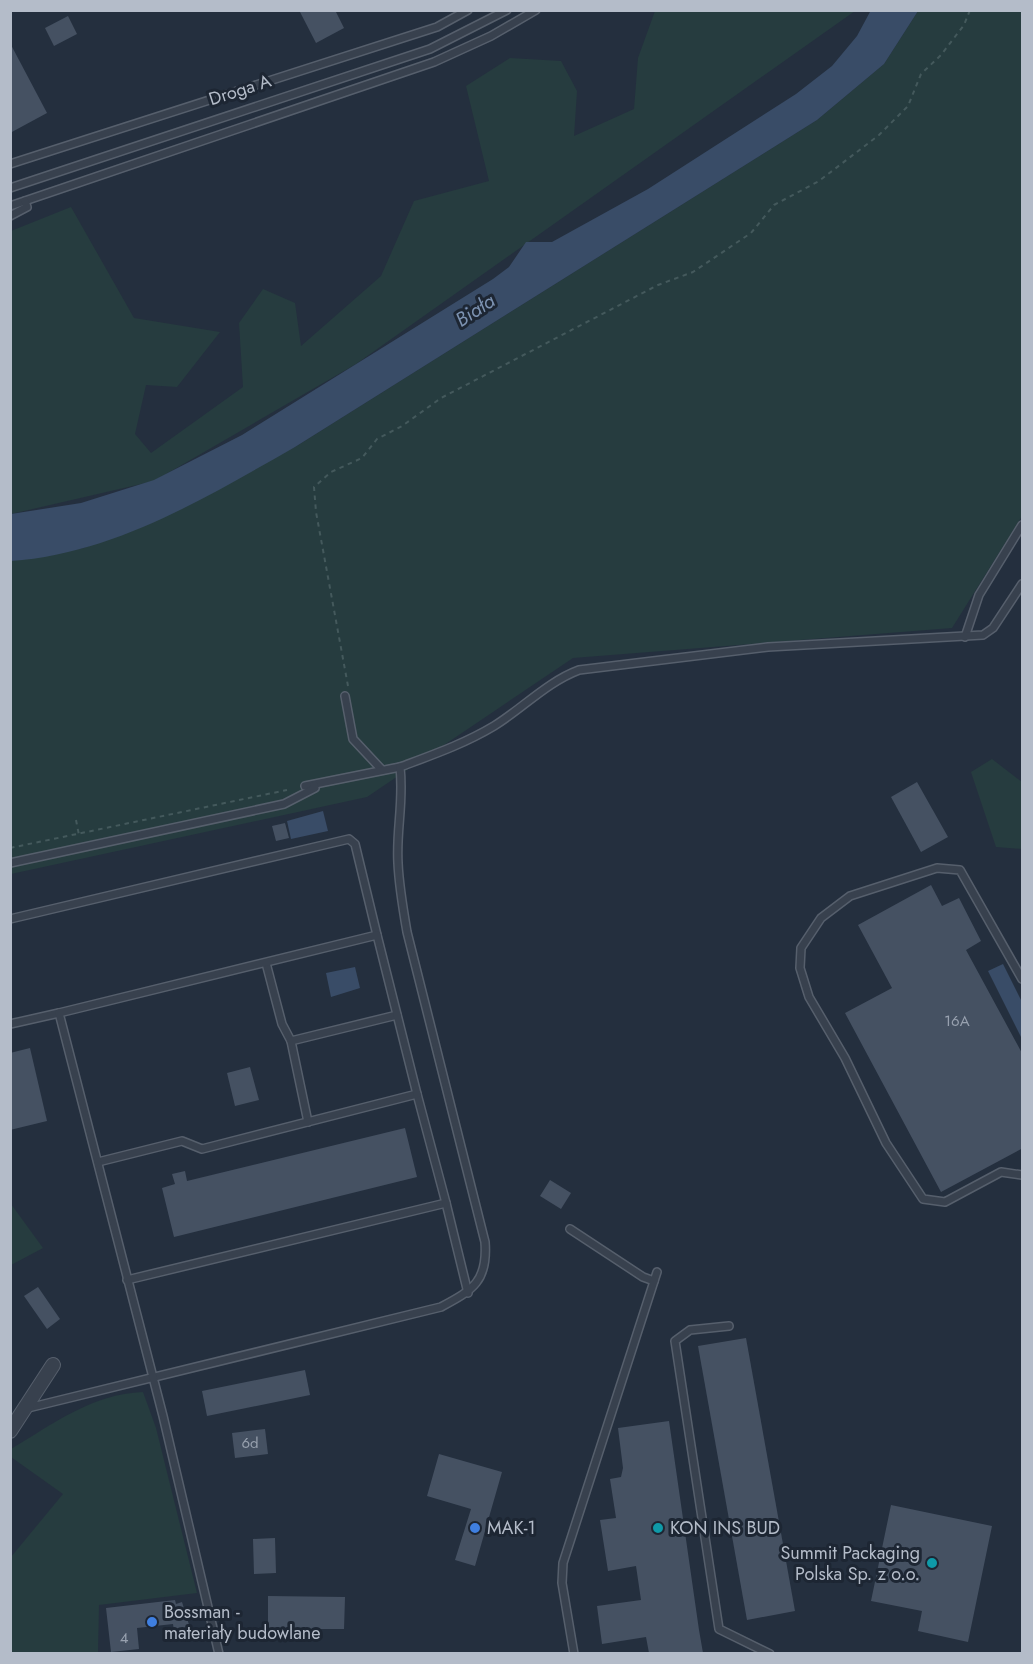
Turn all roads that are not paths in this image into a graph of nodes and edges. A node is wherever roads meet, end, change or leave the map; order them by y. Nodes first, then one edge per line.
1 (468, 10) edge
2 (507, 10) edge
3 (536, 10) edge
4 (10, 164) edge
5 (10, 188) edge
6 (25, 201) junction
7 (10, 206) edge
8 (10, 216) edge
9 (1023, 525) edge
10 (1023, 584) edge
11 (980, 609) dead end
12 (972, 614) junction
13 (965, 637) junction
14 (345, 696) road end
15 (400, 766) junction
16 (382, 770) junction
17 (314, 785) junction
18 (305, 786) road end
19 (10, 863) edge
20 (10, 919) edge
21 (376, 935) junction
22 (266, 963) junction
23 (1023, 979) edge
24 (58, 1013) junction
25 (397, 1015) junction
26 (10, 1024) edge
27 (291, 1041) junction
28 (417, 1094) junction
29 (308, 1122) junction
30 (98, 1162) junction
31 (1023, 1175) edge
32 (446, 1203) junction
33 (570, 1229) dead end
34 (657, 1272) dead end
35 (127, 1280) junction
36 (654, 1281) junction
37 (468, 1293) junction
38 (729, 1326) dead end
39 (53, 1365) dead end
40 (151, 1377) junction
41 (26, 1408) junction
42 (10, 1431) edge
43 (219, 1653) edge
44 (574, 1653) edge
45 (770, 1653) edge

1 - 4 lane, Droga A
2 - 5 lane
3 - 6 lane
6 - 7 lane
6 - 8 lane
9 - 12 lane
10 - 13 lane
11 - 12 lane
12 - 13 lane
13 - 15 lane
14 - 16 lane
15 - 16 lane
15 - 37 lane
16 - 17 lane
17 - 18 lane
17 - 19 lane
20 - 21 lane
21 - 22 lane
21 - 25 lane
22 - 24 lane
22 - 27 lane
23 - 31 lane
24 - 26 lane
24 - 30 lane
25 - 27 lane
25 - 28 lane
27 - 29 lane
28 - 29 lane
28 - 32 lane
29 - 30 lane
30 - 35 lane
32 - 35 lane
32 - 37 lane
33 - 36 lane
34 - 36 lane
35 - 40 lane
36 - 44 lane
37 - 40 lane
38 - 45 lane
39 - 41 street
40 - 41 lane
40 - 43 lane
41 - 42 street

